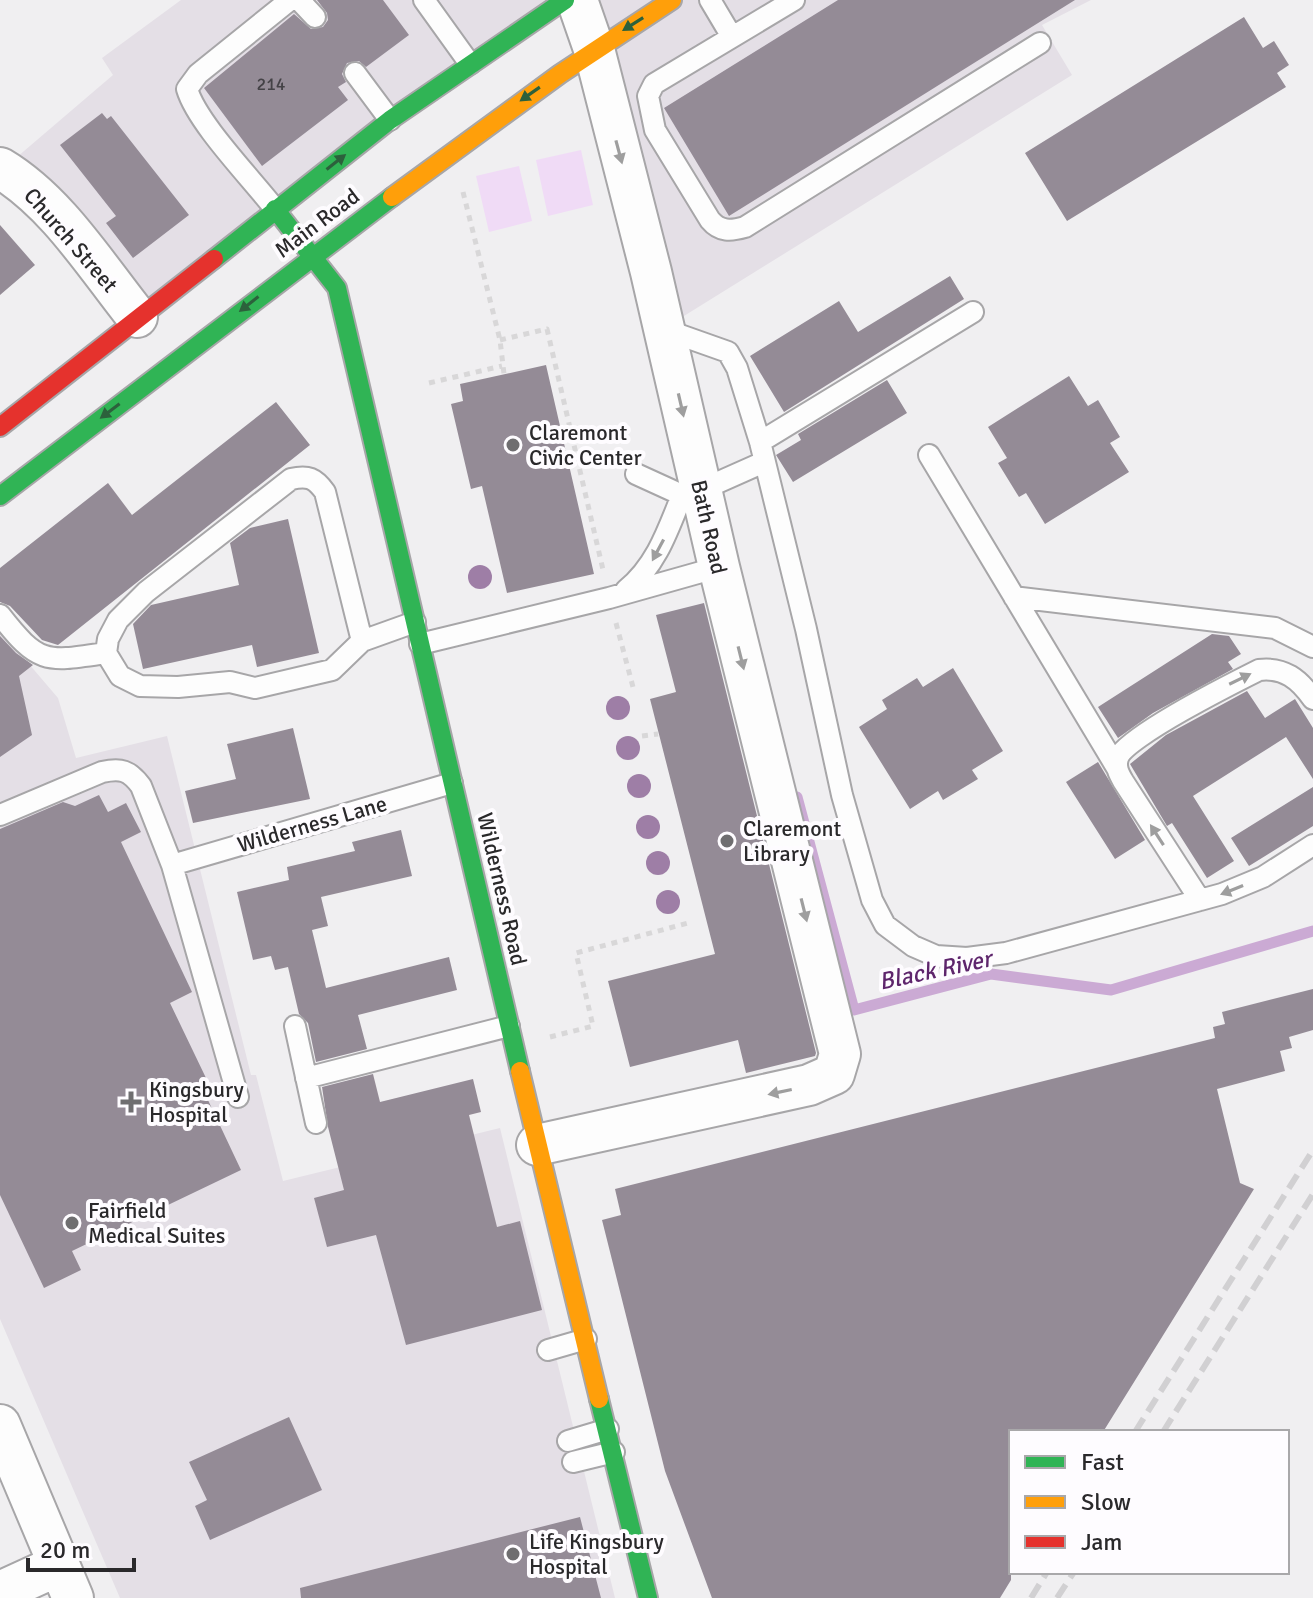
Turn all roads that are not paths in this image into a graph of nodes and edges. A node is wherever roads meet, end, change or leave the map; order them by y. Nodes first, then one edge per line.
1 (290, 0) edge
2 (299, 0) edge
3 (424, 0) edge
4 (565, 0) edge
5 (577, 0) edge
6 (672, 0) edge
7 (710, 0) edge
8 (794, 0) edge
9 (315, 17) dead end
10 (732, 37) junction
11 (1040, 43) dead end
12 (594, 49) junction
13 (470, 64) junction
14 (355, 73) dead end
15 (390, 120) junction
16 (2, 168) edge
17 (275, 209) junction
18 (311, 256) junction
19 (973, 312) dead end
20 (137, 317) junction
21 (663, 329) junction
22 (0, 427) edge
23 (762, 452) junction
24 (929, 455) dead end
25 (636, 474) dead end
26 (692, 493) junction
27 (0, 496) edge
28 (719, 567) junction
29 (614, 596) junction
30 (1014, 597) junction
31 (0, 615) edge
32 (415, 622) junction
33 (362, 641) junction
34 (420, 644) junction
35 (1313, 647) edge
36 (106, 653) junction
37 (1313, 699) edge
38 (1117, 768) junction
39 (452, 783) junction
40 (0, 815) edge
41 (1313, 845) edge
42 (172, 865) junction
43 (1200, 900) junction
44 (295, 1026) dead end
45 (509, 1026) junction
46 (306, 1078) junction
47 (238, 1097) dead end
48 (316, 1123) dead end
49 (537, 1145) junction
50 (586, 1339) junction
51 (548, 1350) dead end
52 (0, 1425) edge
53 (608, 1429) junction
54 (568, 1441) dead end
55 (614, 1452) junction
56 (573, 1462) dead end
57 (66, 1582) edge
58 (0, 1592) edge
59 (648, 1598) edge

1 - 17 lane
2 - 9 lane
3 - 13 lane
4 - 13 main road, Main Road
5 - 12 street, Bath Road
6 -> 12 main road, Main Road
7 - 10 lane
8 - 10 lane
10 - 11 lane
12 -> 18 main road, Main Road
12 -> 21 street, Bath Road
13 - 15 main road, Main Road
14 - 15 lane
17 -> 15 main road, Main Road
16 - 20 street, Church Street
17 - 18 main road, Wilderness Road
17 - 20 main road, Main Road
18 -> 27 main road, Main Road
18 - 32 main road, Wilderness Road
19 - 23 lane
20 - 22 main road, Main Road
21 - 23 lane
21 -> 26 street, Bath Road
23 - 26 lane
23 - 43 lane
24 - 30 lane
25 - 26 lane
26 - 28 street, Bath Road
26 -> 29 lane
28 - 29 lane
28 -> 49 street, Bath Road
29 - 34 lane
30 - 35 lane
30 - 38 lane
31 - 36 lane
32 - 33 lane
32 - 34 main road, Wilderness Road
33 - 36 lane
33 - 36 lane
34 - 39 main road, Wilderness Road
38 -> 37 lane
43 -> 38 lane
39 - 42 lane, Wilderness Lane
39 - 45 main road, Wilderness Road
40 - 42 lane
41 -> 43 lane
42 - 47 lane
44 - 46 lane
45 - 46 lane
45 - 49 main road, Wilderness Road
46 - 48 lane
49 - 50 main road, Wilderness Road
50 - 51 lane
50 - 53 main road, Wilderness Road
52 - 57 street
53 - 54 lane
53 - 55 main road, Wilderness Road
55 - 56 lane
55 - 59 main road, Wilderness Road
57 - 58 street

